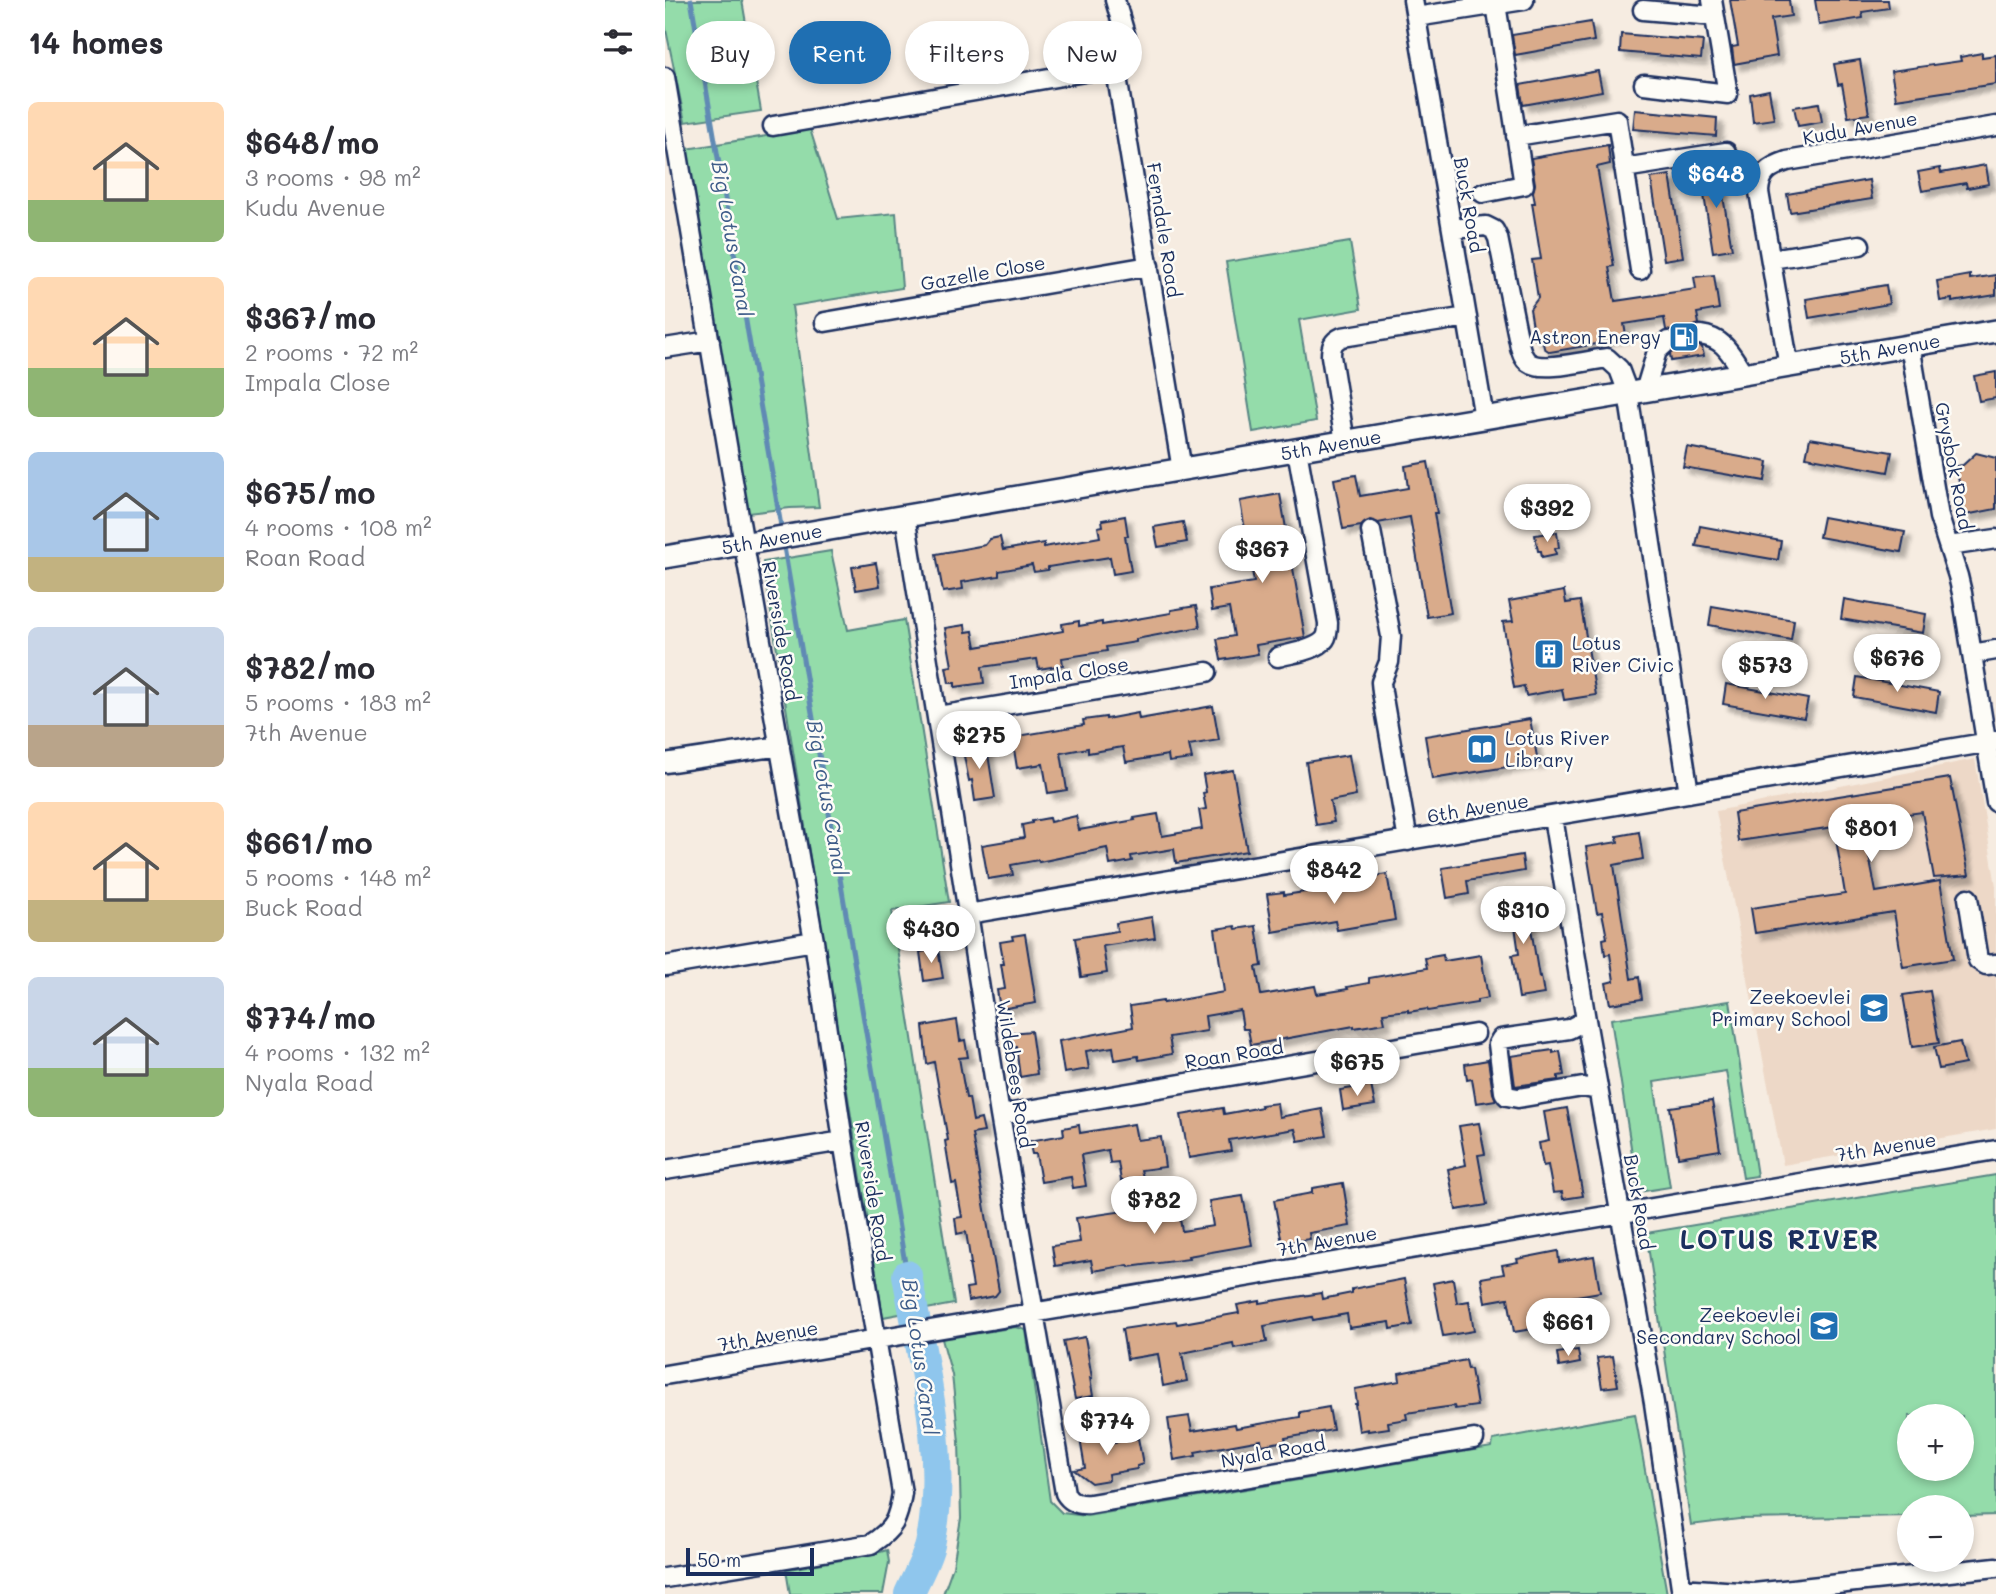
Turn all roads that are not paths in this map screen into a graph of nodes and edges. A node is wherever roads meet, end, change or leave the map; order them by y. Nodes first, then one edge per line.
1 (1115, 0) edge
2 (1524, 0) edge
3 (1496, 4) junction
4 (1713, 8) edge
5 (1414, 9) edge
6 (1643, 10) dead end
7 (1121, 21) edge
8 (665, 77) edge
9 (1043, 79) edge
10 (1118, 84) edge
11 (1644, 84) dead end
12 (773, 126) dead end
13 (1996, 126) edge
14 (1516, 136) junction
15 (670, 143) edge
16 (1726, 152) dead end
17 (1624, 168) junction
18 (1483, 193) dead end
19 (1452, 229) junction
20 (1860, 245) dead end
21 (1771, 259) junction
22 (1149, 266) junction
23 (1640, 270) dead end
24 (1467, 317) junction
25 (825, 322) dead end
26 (1996, 331) edge
27 (1700, 335) tunnel mouth
28 (710, 341) junction
29 (1668, 341) tunnel mouth
30 (1910, 345) junction
31 (665, 348) edge
32 (1789, 367) junction
33 (1744, 374) junction
34 (1637, 392) junction
35 (1484, 418) junction
36 (1345, 442) junction
37 (1297, 450) junction
38 (1182, 470) junction
39 (905, 516) junction
40 (1371, 531) dead end
41 (1996, 539) edge
42 (745, 544) junction
43 (1949, 547) junction
44 (665, 557) edge
45 (1996, 650) edge
46 (1972, 654) junction
47 (1277, 657) dead end
48 (1207, 672) dead end
49 (938, 716) junction
50 (1991, 742) edge
51 (780, 746) junction
52 (665, 763) edge
53 (1689, 793) junction
54 (1996, 802) edge
55 (1553, 817) junction
56 (1408, 841) junction
57 (1968, 898) dead end
58 (968, 914) junction
59 (814, 941) junction
60 (1996, 964) edge
61 (665, 966) edge
62 (1586, 1020) junction
63 (1475, 1034) dead end
64 (1598, 1090) junction
65 (1000, 1115) junction
66 (843, 1141) junction
67 (1996, 1150) edge
68 (665, 1170) edge
69 (1619, 1212) junction
70 (1034, 1312) junction
71 (876, 1339) junction
72 (665, 1375) edge
73 (1474, 1439) dead end
74 (1080, 1505) joint
75 (1996, 1567) edge
76 (665, 1578) edge
77 (1682, 1591) edge
78 (1754, 1594) edge

1 - 7 street, Ferndale Road
2 - 3 street
3 - 5 street
3 - 14 street
4 - 6 street
4 - 11 street
5 - 19 street, Buck Road
8 - 15 street, Riverside Road
9 - 12 street
10 - 22 street, Ferndale Road
13 - 21 street, Kudu Avenue
14 - 17 street
14 - 18 street
15 - 28 street, Riverside Road
16 - 17 street
17 - 23 street
19 - 24 street, Buck Road
19 - 34 street
20 - 21 street
21 - 32 street, Kudu Avenue
22 - 25 street, Gazelle Close
22 - 38 street, Ferndale Road
24 - 35 street, Buck Road
24 - 36 street
26 - 30 main road, 5th Avenue
27 - 33 street
28 - 31 street
28 - 42 street, Riverside Road
29 - 34 street
30 - 32 main road, 5th Avenue
30 - 43 street, Grysbok Road
32 - 33 main road, 5th Avenue
33 - 34 main road, 5th Avenue
34 - 35 main road, 5th Avenue
34 - 53 street
35 - 36 main road, 5th Avenue
36 - 37 main road, 5th Avenue
37 - 38 main road, 5th Avenue
37 - 47 street
38 - 39 main road, 5th Avenue
39 - 42 main road, 5th Avenue
39 - 49 street, Wildebees Road
40 - 56 street
41 - 43 street
42 - 44 main road, 5th Avenue
42 - 51 street, Riverside Road
43 - 46 street, Grysbok Road
45 - 46 street
46 - 50 street, Grysbok Road
48 - 49 street, Impala Close
49 - 58 street, Wildebees Road
50 - 53 street, 6th Avenue
50 - 54 street, Grysbok Road
51 - 52 street
51 - 59 street, Riverside Road
53 - 55 street, 6th Avenue
55 - 56 street, 6th Avenue
55 - 62 street, Buck Road
56 - 58 street, 6th Avenue
57 - 60 street
58 - 65 street, Wildebees Road
59 - 61 street
59 - 66 street, Riverside Road
62 - 64 street, Buck Road
62 - 64 street
63 - 65 street, Roan Road
64 - 69 street, Buck Road
65 - 70 street, Wildebees Road
66 - 68 street
66 - 71 street, Riverside Road
67 - 69 street, 7th Avenue
69 - 70 street, 7th Avenue
69 - 77 street, Buck Road
70 - 71 street, 7th Avenue
70 - 74 street, Wildebees Road
71 - 72 street, 7th Avenue
71 - 76 street, Riverside Road
73 - 74 street, Nyala Road
75 - 78 street
77 - 78 street

